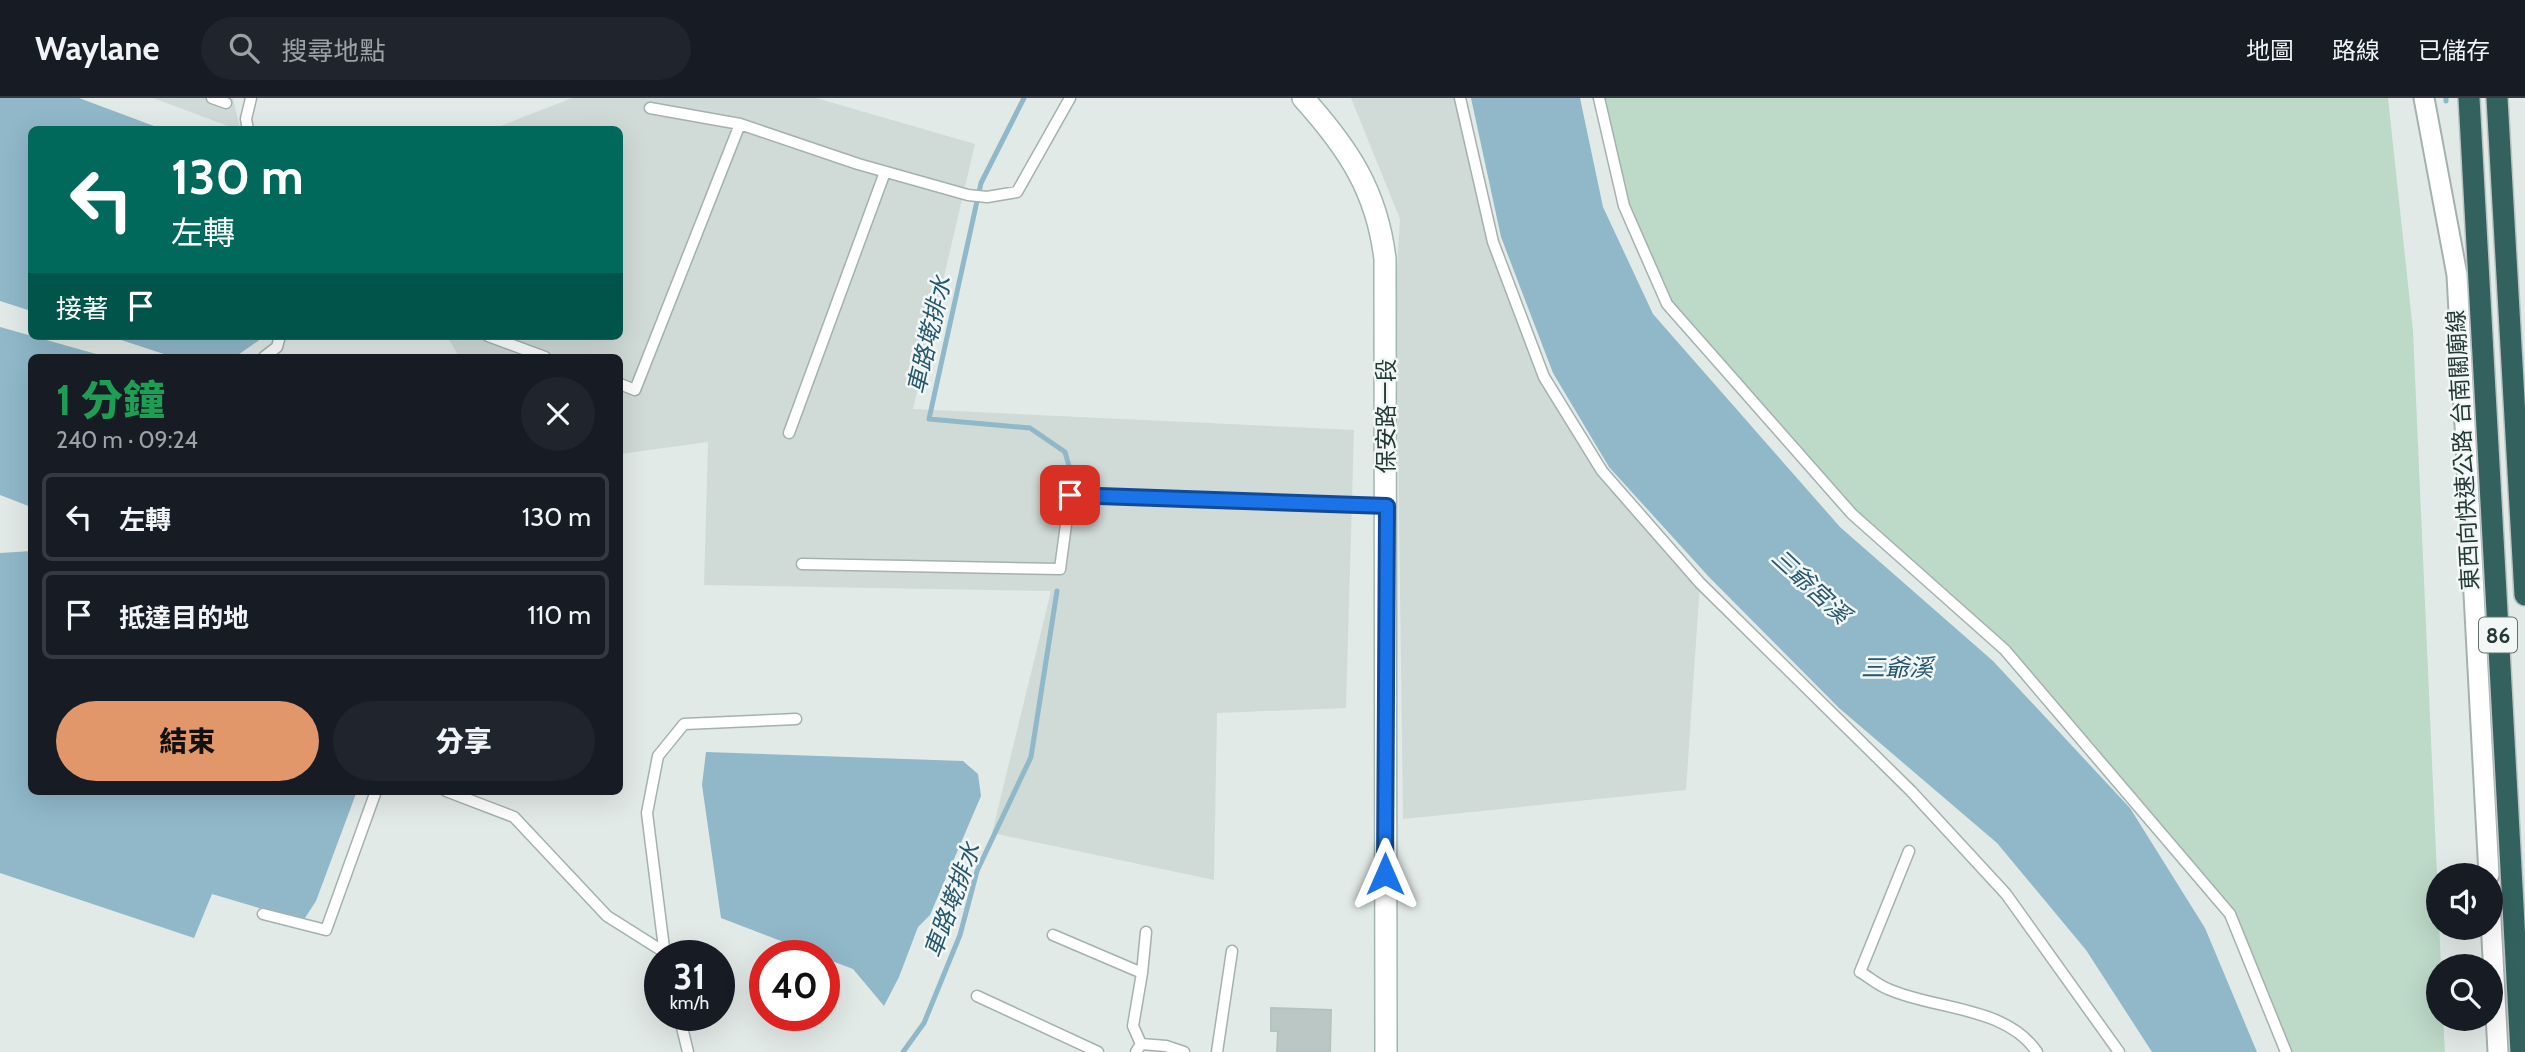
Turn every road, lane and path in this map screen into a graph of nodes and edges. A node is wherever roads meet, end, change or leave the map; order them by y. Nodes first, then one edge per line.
1 (212, 98) edge
2 (251, 98) edge
3 (1070, 98) edge
4 (1304, 98) edge
5 (1460, 98) edge
6 (1599, 98) edge
7 (2424, 98) edge
8 (2469, 98) edge
9 (2497, 98) edge
10 (226, 103) dead end
11 (650, 108) dead end
12 (740, 124) junction
13 (247, 126) edge
14 (885, 172) junction
15 (279, 340) edge
16 (499, 340) edge
17 (268, 354) edge
18 (537, 354) edge
19 (623, 385) edge
20 (789, 433) dead end
21 (1387, 506) junction
22 (802, 564) dead end
23 (2525, 594) edge
24 (796, 719) dead end
25 (375, 795) edge
26 (456, 795) edge
27 (1909, 851) dead end
28 (2488, 863) edge
29 (263, 914) dead end
30 (1146, 932) dead end
31 (1053, 935) dead end
32 (662, 940) edge
33 (2492, 940) edge
34 (644, 941) edge
35 (1233, 951) dead end
36 (1142, 973) junction
37 (977, 996) dead end
38 (683, 1031) edge
39 (1138, 1048) edge
40 (688, 1052) edge
41 (1098, 1052) edge
42 (1184, 1052) edge
43 (1217, 1052) edge
44 (1387, 1052) edge
45 (2037, 1052) edge
46 (2119, 1052) edge
47 (2286, 1052) edge
48 (2498, 1052) edge
49 (2521, 1052) edge

1 - 10 lane
2 - 13 lane
3 - 14 lane
4 - 21 street, 保安路一段
5 - 46 lane
6 - 47 lane
7 - 28 street
8 - 49 highway, 東西向快速公路 台南關廟線 / 86
9 - 23 highway, 86
11 - 12 lane
12 - 14 lane
12 - 19 lane
14 - 20 lane
15 - 17 lane
16 - 18 lane
21 - 22 lane
21 - 44 street, 保安路一段
24 - 32 lane
25 - 29 lane
26 - 34 lane
27 - 45 lane
30 - 36 lane
31 - 36 lane
33 - 48 street
35 - 43 lane
36 - 39 lane
37 - 41 lane
38 - 40 lane
39 - 42 lane

